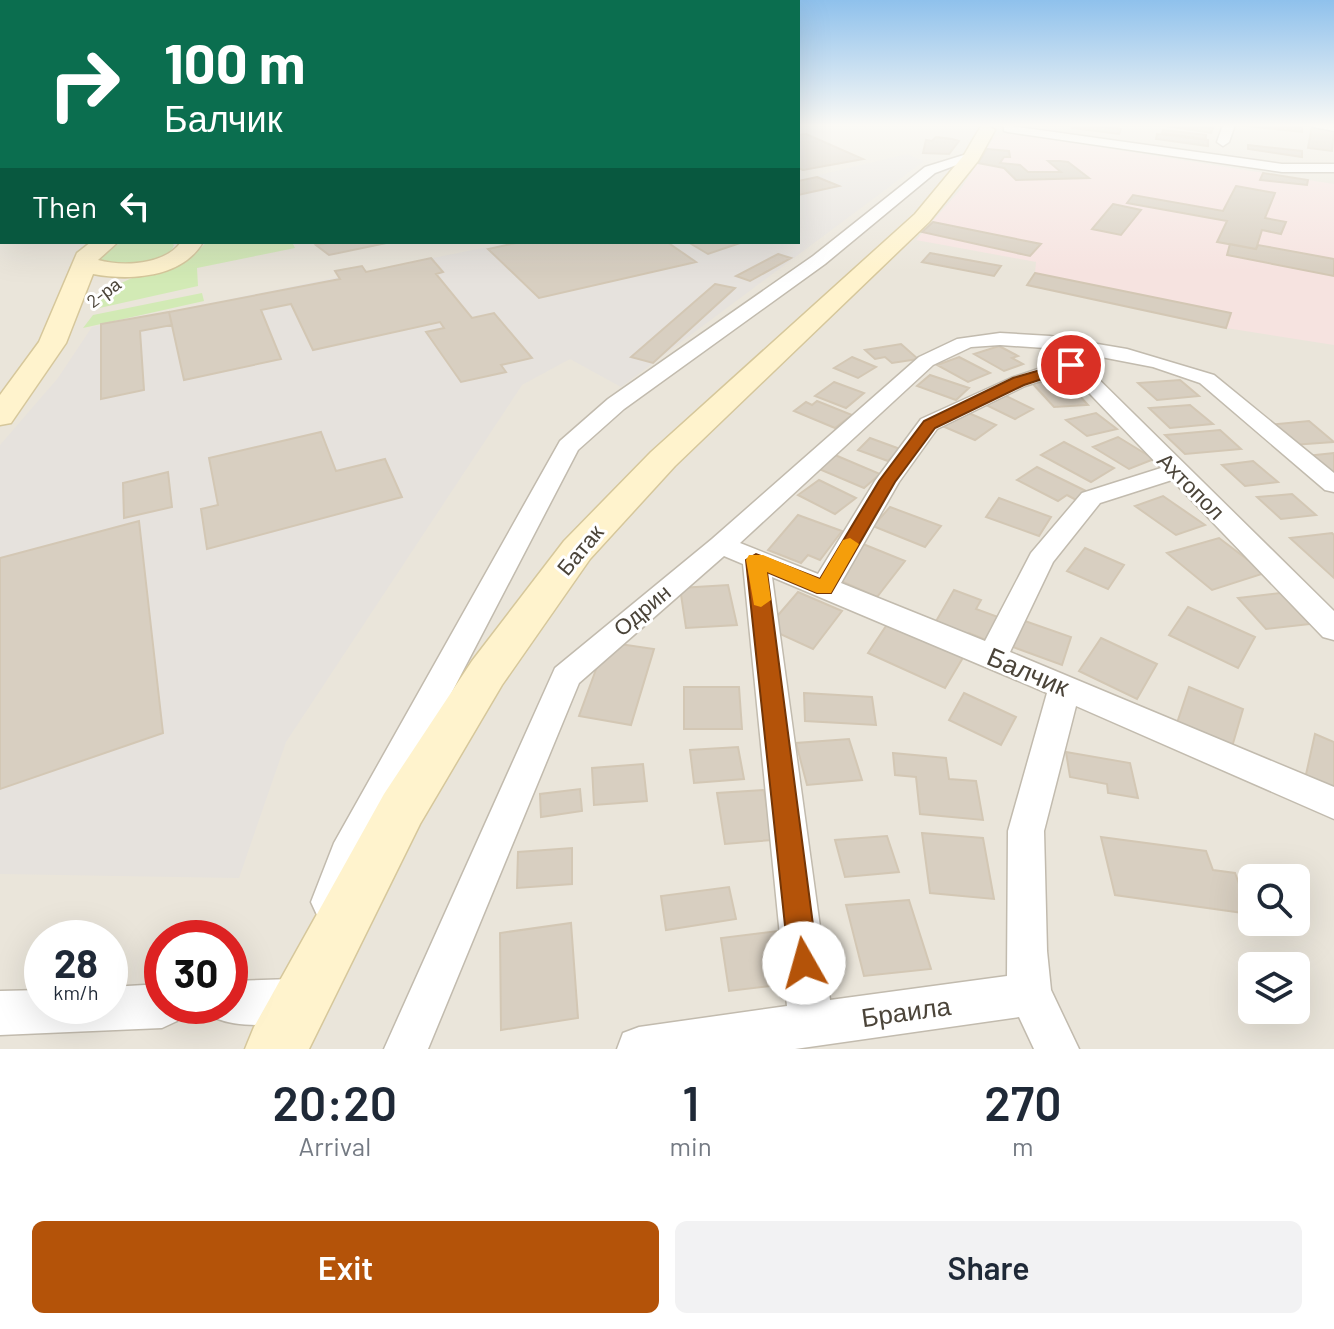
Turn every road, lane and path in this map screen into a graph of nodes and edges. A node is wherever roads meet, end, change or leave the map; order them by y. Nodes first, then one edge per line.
1 (925, 174) edge
2 (957, 174) edge
3 (193, 244) edge
4 (95, 249) edge
5 (158, 265) junction
6 (57, 333) junction
7 (1050, 342) junction
8 (1071, 365) junction
9 (0, 416) edge
10 (1176, 471) junction
11 (1334, 485) edge
12 (721, 545) junction
13 (756, 560) junction
14 (824, 588) junction
15 (1334, 629) edge
16 (992, 657) junction
17 (1065, 687) junction
18 (1334, 803) edge
19 (1030, 994) junction
20 (299, 1000) junction
21 (248, 1002) edge
22 (144, 1007) edge
23 (0, 1013) edge
24 (811, 1025) junction
25 (713, 1044) edge
26 (276, 1049) edge
27 (406, 1049) edge
28 (639, 1049) edge
29 (1057, 1049) edge

1 - 20 street
2 - 20 street, Батак
3 - 5 street, 2-ра
4 - 5 street
4 - 6 street, 2-ра
5 - 6 street, 2-ра
6 - 9 street, 2-ра
7 - 8 street, Ахтопол
7 - 11 street, Одрин
7 - 12 street, Одрин
8 - 10 street, Ахтопол
8 - 14 street
10 - 15 street, Ахтопол
10 - 16 street
12 - 13 street, Балчик
12 - 27 street, Одрин
13 - 14 street, Балчик
13 - 24 street
14 - 16 street, Балчик
16 - 17 street, Балчик
17 - 18 street, Балчик
17 - 19 street
19 - 24 street, Браила
19 - 29 street
20 - 21 street
20 - 26 street, Батак
22 - 23 street
24 - 25 street, Браила
25 - 28 street, Браила

